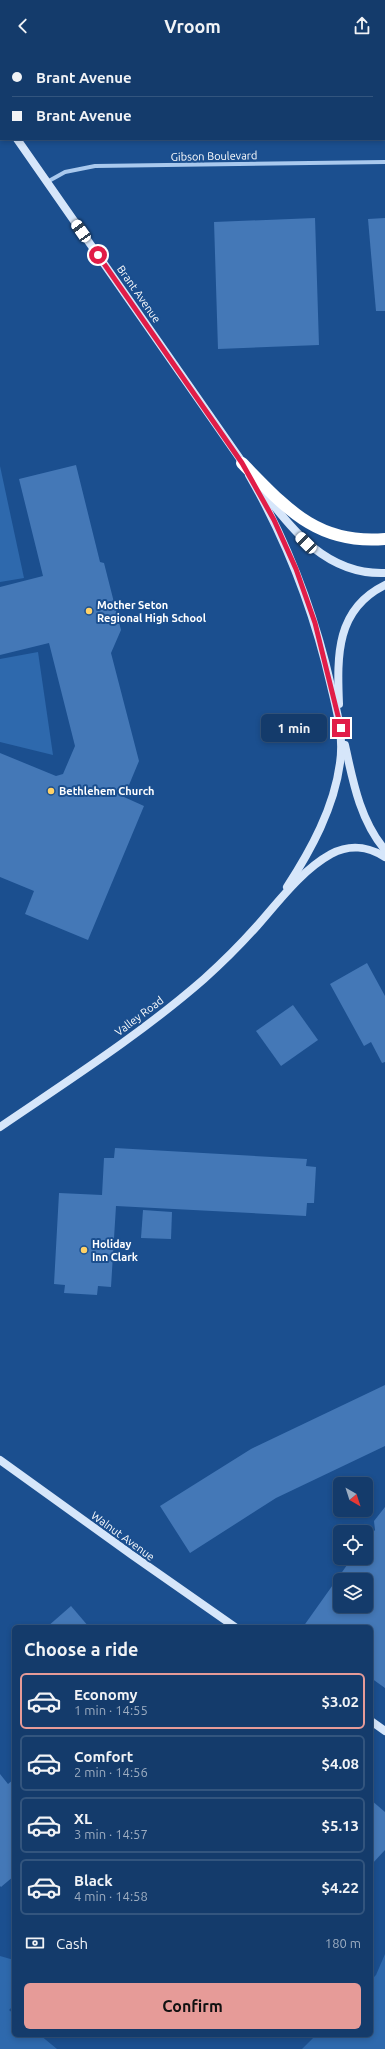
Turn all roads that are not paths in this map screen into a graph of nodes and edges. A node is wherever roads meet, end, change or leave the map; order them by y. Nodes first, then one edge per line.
1 (18, 140) edge
2 (385, 162) edge
3 (47, 182) junction
4 (242, 463) junction
5 (385, 539) edge
6 (385, 573) edge
7 (385, 585) edge
8 (341, 728) junction
9 (385, 850) edge
10 (385, 857) edge
11 (275, 905) junction
12 (0, 1126) edge
13 (0, 1460) edge
14 (232, 1625) edge
15 (373, 1722) edge
16 (385, 1731) edge

1 - 3 main road, Brant Avenue
2 - 3 street, Gibson Boulevard
3 - 4 main road, Brant Avenue
4 - 5 highway
4 - 6 main road, Brant Avenue
4 - 8 main road, Brant Avenue
7 - 8 main road
8 - 9 main road
8 - 11 main road, Valley Road
10 - 11 main road, Valley Road
11 - 12 main road, Valley Road
13 - 14 main road, Walnut Avenue
15 - 16 main road

